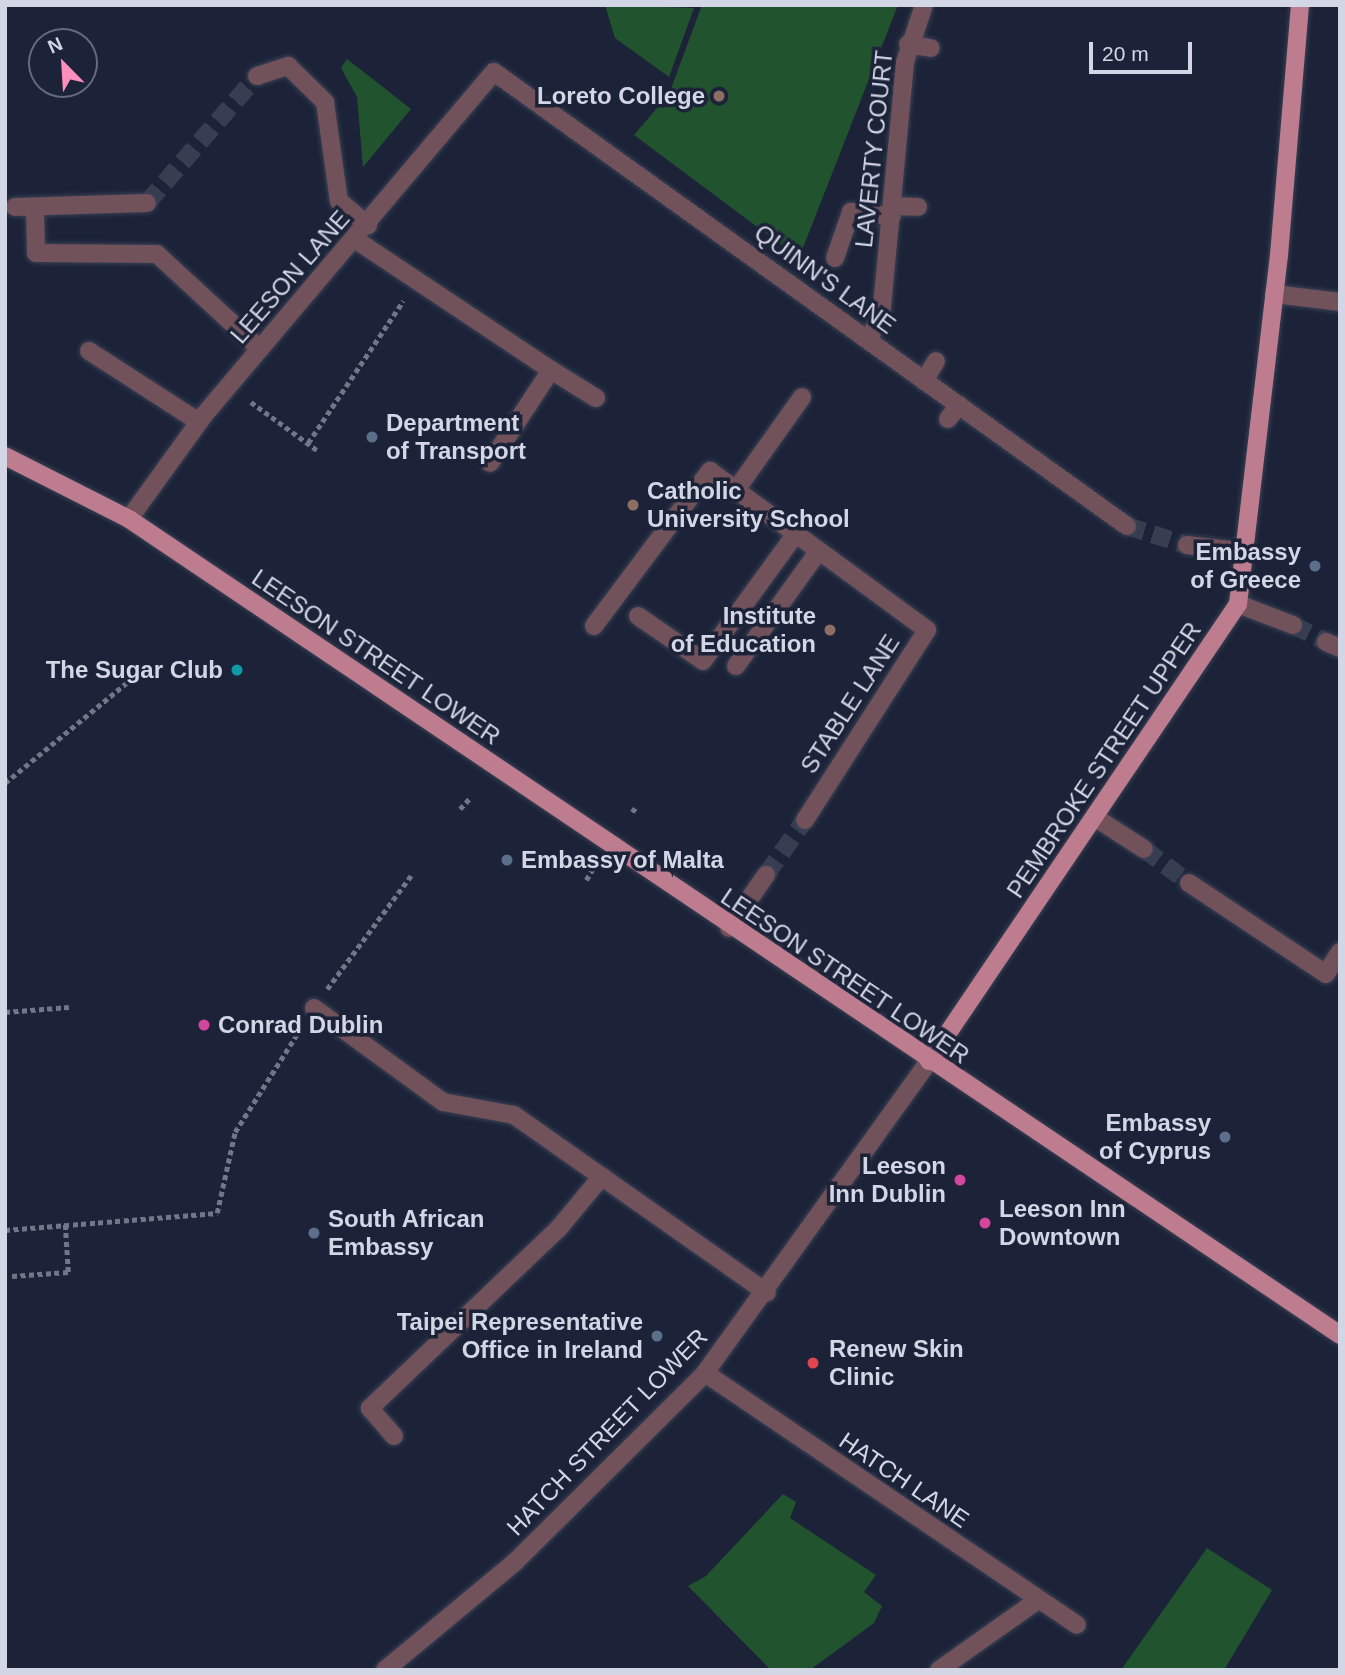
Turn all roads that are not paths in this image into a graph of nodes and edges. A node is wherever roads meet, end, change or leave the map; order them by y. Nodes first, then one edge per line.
1 (924, 5) edge
2 (1300, 5) edge
3 (908, 44) junction
4 (931, 48) dead end
5 (494, 72) joint
6 (257, 76) tunnel mouth
7 (901, 82) junction
8 (920, 82) dead end
9 (147, 203) dead end
10 (15, 207) dead end
11 (35, 207) junction
12 (918, 207) dead end
13 (892, 211) junction
14 (368, 225) junction
15 (356, 240) junction
16 (835, 258) dead end
17 (1274, 294) junction
18 (1340, 302) edge
19 (867, 339) junction
20 (260, 349) junction
21 (89, 351) dead end
22 (936, 361) dead end
23 (551, 370) junction
24 (924, 381) junction
25 (802, 397) dead end
26 (596, 398) dead end
27 (199, 422) junction
28 (5, 456) edge
29 (490, 463) dead end
30 (736, 490) junction
31 (129, 519) junction
32 (1127, 526) tunnel mouth
33 (795, 535) junction
34 (1187, 545) tunnel mouth
35 (818, 552) junction
36 (1247, 552) junction
37 (1238, 604) junction
38 (638, 616) dead end
39 (1293, 625) tunnel mouth
40 (594, 626) dead end
41 (736, 666) dead end
42 (1096, 818) junction
43 (805, 820) tunnel mouth
44 (1144, 849) tunnel mouth
45 (766, 876) tunnel mouth
46 (1189, 883) tunnel mouth
47 (729, 928) junction
48 (1340, 953) edge
49 (314, 1008) road end
50 (929, 1061) junction
51 (602, 1176) junction
52 (768, 1293) junction
53 (1340, 1335) edge
54 (705, 1373) junction
55 (394, 1436) dead end
56 (1038, 1600) junction
57 (1077, 1625) dead end
58 (385, 1670) edge
59 (939, 1670) edge

1 - 3 street, LAVERTY COURT
2 - 17 main road, PEMBROKE STREET UPPER
3 - 4 street
3 - 7 street, LAVERTY COURT
5 - 14 street, LEESON LANE
5 - 19 street, QUINN'S LANE
6 - 14 street
7 - 8 street
7 - 13 street, LAVERTY COURT
9 - 11 street
10 - 11 street
11 - 20 street
12 - 13 street
13 - 16 street
13 - 19 street, LAVERTY COURT
14 - 15 street, LEESON LANE
15 - 20 street, LEESON LANE
15 - 23 street
17 - 18 street
17 - 36 main road, PEMBROKE STREET UPPER
19 - 24 street, QUINN'S LANE
20 - 27 street, LEESON LANE
21 - 27 street
22 - 24 street
23 - 26 street
23 - 29 street
24 - 32 street, QUINN'S LANE
25 - 30 street
27 - 31 street, LEESON LANE
28 - 31 main road, LEESON STREET LOWER
30 - 33 street, STABLE LANE
30 - 40 street, STABLE LANE
31 - 47 main road, LEESON STREET LOWER
33 - 35 street, STABLE LANE
33 - 38 street
34 - 36 street
35 - 41 street
35 - 43 street, STABLE LANE
36 - 37 main road, PEMBROKE STREET UPPER
37 - 39 street
37 - 42 main road, PEMBROKE STREET UPPER
42 - 44 street
42 - 50 main road, PEMBROKE STREET UPPER
45 - 47 street
46 - 48 street
47 - 50 main road, LEESON STREET LOWER
49 - 51 street
50 - 52 street, HATCH STREET LOWER
50 - 53 main road, LEESON STREET LOWER
51 - 52 street
51 - 55 street
52 - 54 street, HATCH STREET LOWER
54 - 56 street, HATCH LANE
54 - 58 street, HATCH STREET LOWER
56 - 57 street, HATCH LANE
56 - 59 street

